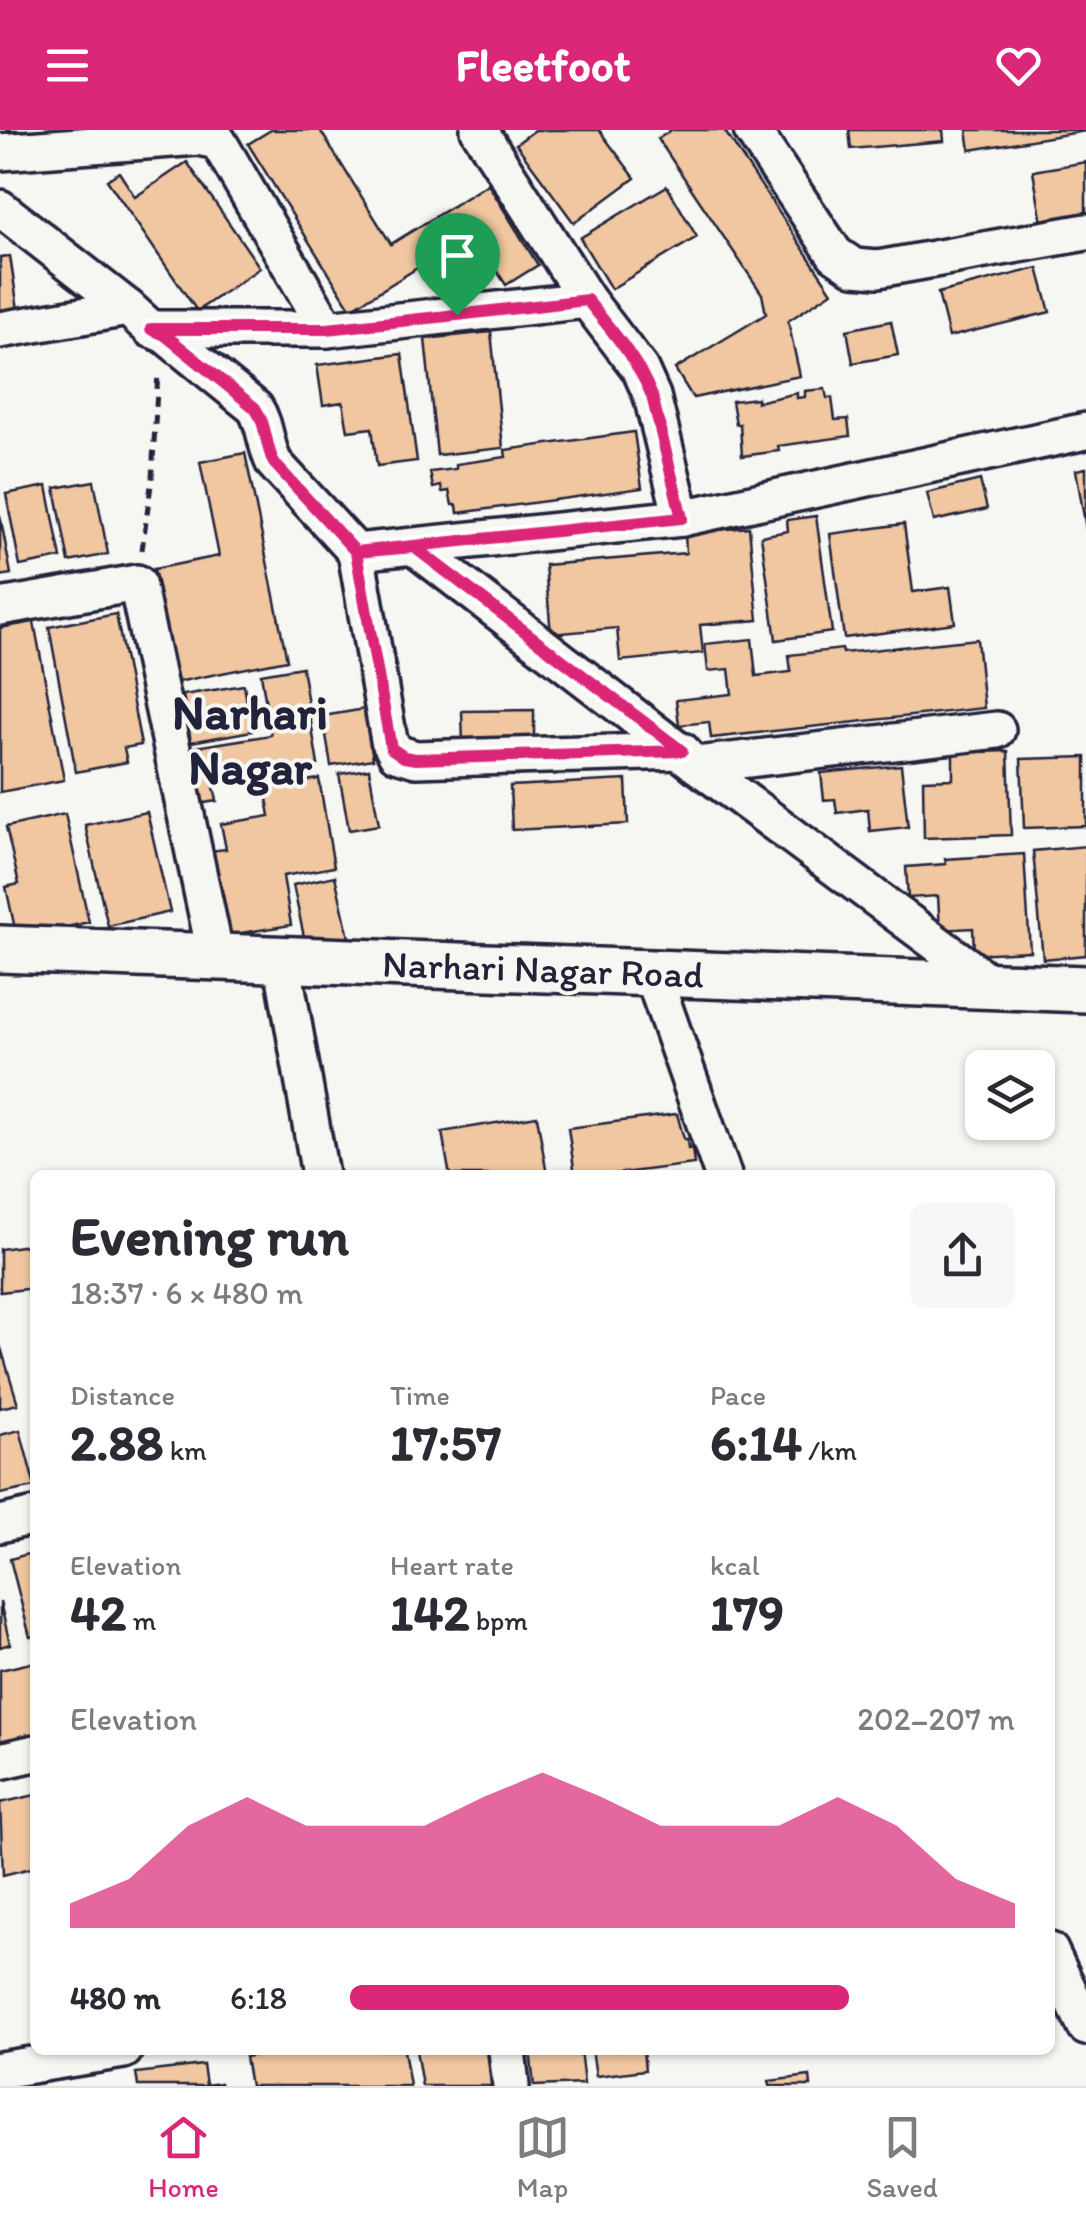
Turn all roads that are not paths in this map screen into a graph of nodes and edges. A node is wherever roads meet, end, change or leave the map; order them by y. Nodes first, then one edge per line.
1 (478, 130) edge
2 (752, 130) edge
3 (0, 152) edge
4 (0, 208) edge
5 (1086, 232) edge
6 (587, 300) junction
7 (148, 324) junction
8 (327, 329) junction
9 (0, 330) edge
10 (1086, 432) edge
11 (682, 518) junction
12 (414, 547) junction
13 (356, 552) junction
14 (0, 606) edge
15 (997, 730) dead end
16 (689, 758) junction
17 (1, 943) edge
18 (216, 957) junction
19 (282, 960) junction
20 (652, 973) junction
21 (994, 986) junction
22 (1086, 989) edge
23 (319, 1170) edge
24 (722, 1170) edge
25 (30, 1517) edge
26 (0, 1524) edge
27 (30, 1754) edge
28 (0, 1761) edge
29 (1055, 1961) edge
30 (1086, 2026) edge
31 (93, 2055) edge
32 (508, 2055) edge
33 (0, 2070) edge
34 (511, 2086) edge

1 - 6 street
2 - 5 street
3 - 8 street
4 - 7 street
6 - 8 street
6 - 11 street
7 - 8 street
7 - 9 street
7 - 13 street
10 - 11 street
11 - 12 street
12 - 13 street
12 - 16 street
13 - 16 street
14 - 18 street
15 - 16 street
16 - 21 street
17 - 18 street, Narhari Nagar Road
18 - 19 street, Narhari Nagar Road
19 - 20 street, Narhari Nagar Road
19 - 23 street
20 - 21 street, Narhari Nagar Road
20 - 24 street
21 - 22 street, Narhari Nagar Road
25 - 26 street
27 - 28 street
29 - 30 street
31 - 33 street
32 - 34 street

